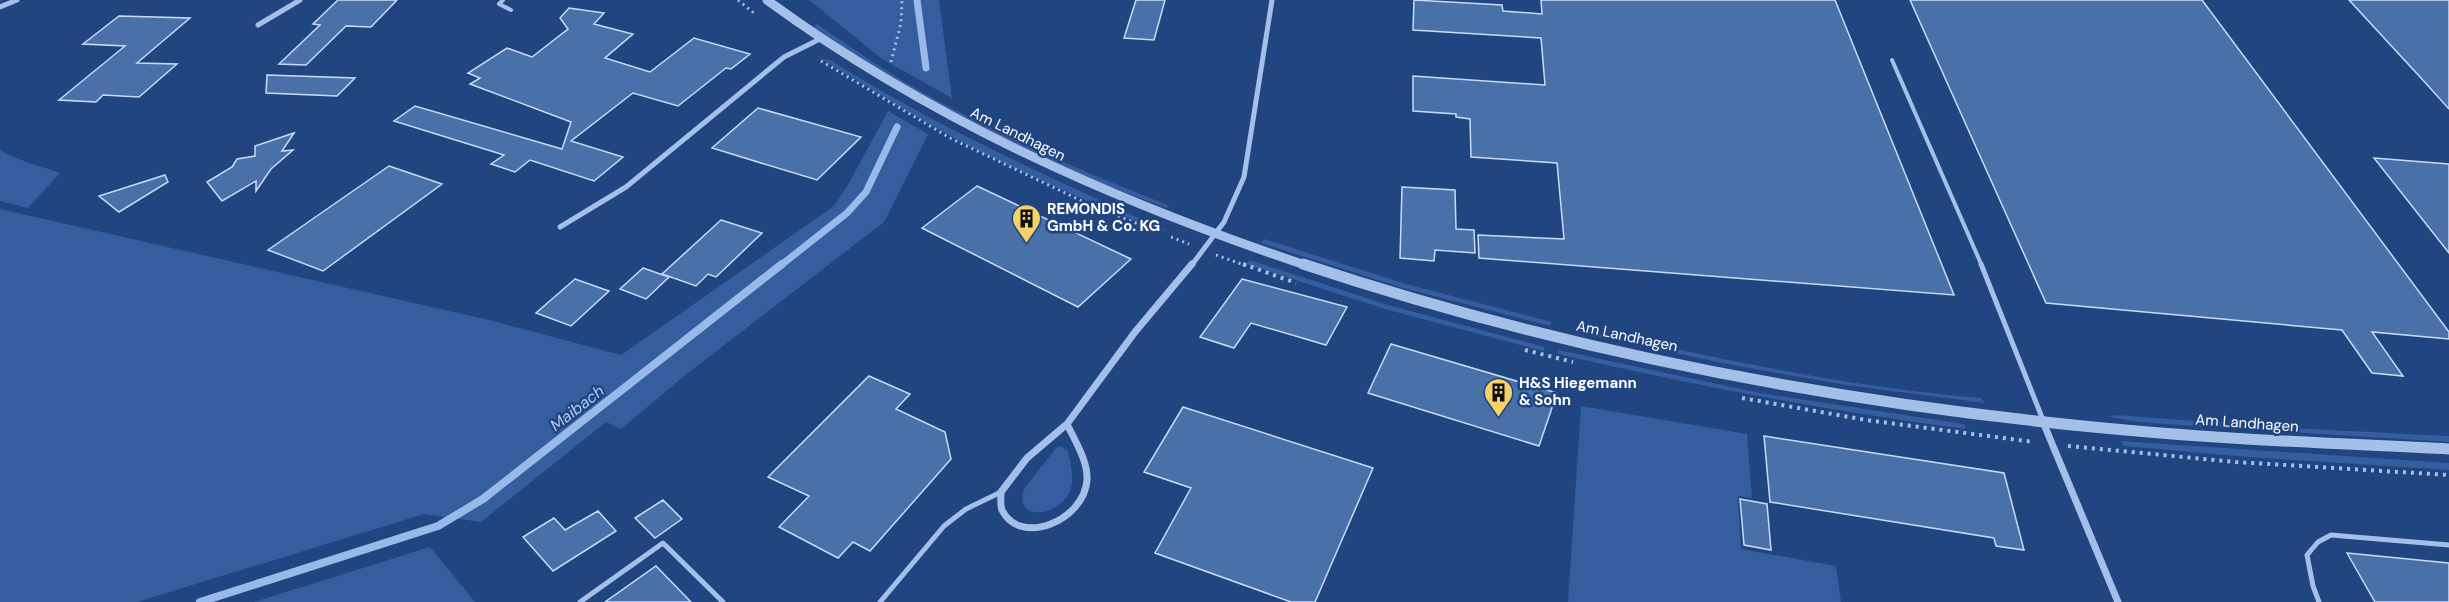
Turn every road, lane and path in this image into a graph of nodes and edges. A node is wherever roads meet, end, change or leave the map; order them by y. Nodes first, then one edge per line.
1 (17, 0) edge
2 (300, 0) edge
3 (503, 0) edge
4 (766, 0) edge
5 (902, 0) edge
6 (1272, 0) edge
7 (0, 7) edge
8 (511, 10) dead end
9 (258, 25) dead end
10 (818, 40) junction
11 (1892, 60) dead end
12 (889, 69) dead end
13 (560, 227) dead end
14 (1215, 235) junction
15 (2043, 422) junction
16 (1067, 424) junction
17 (2449, 449) edge
18 (1001, 492) junction
19 (2449, 545) edge
20 (579, 602) edge
21 (723, 602) edge
22 (880, 602) edge
23 (2118, 602) edge
24 (2319, 602) edge

1 - 7 street
2 - 9 street
3 - 8 lane
4 - 10 street, Am Landhagen
5 - 12 path
6 - 14 street
10 - 13 street
10 - 14 street, Am Landhagen
11 - 15 lane
14 - 15 street, Am Landhagen
14 - 16 street
15 - 17 street, Am Landhagen
15 - 23 street
16 - 18 street
16 - 18 street
18 - 22 lane
19 - 24 lane
20 - 21 lane

